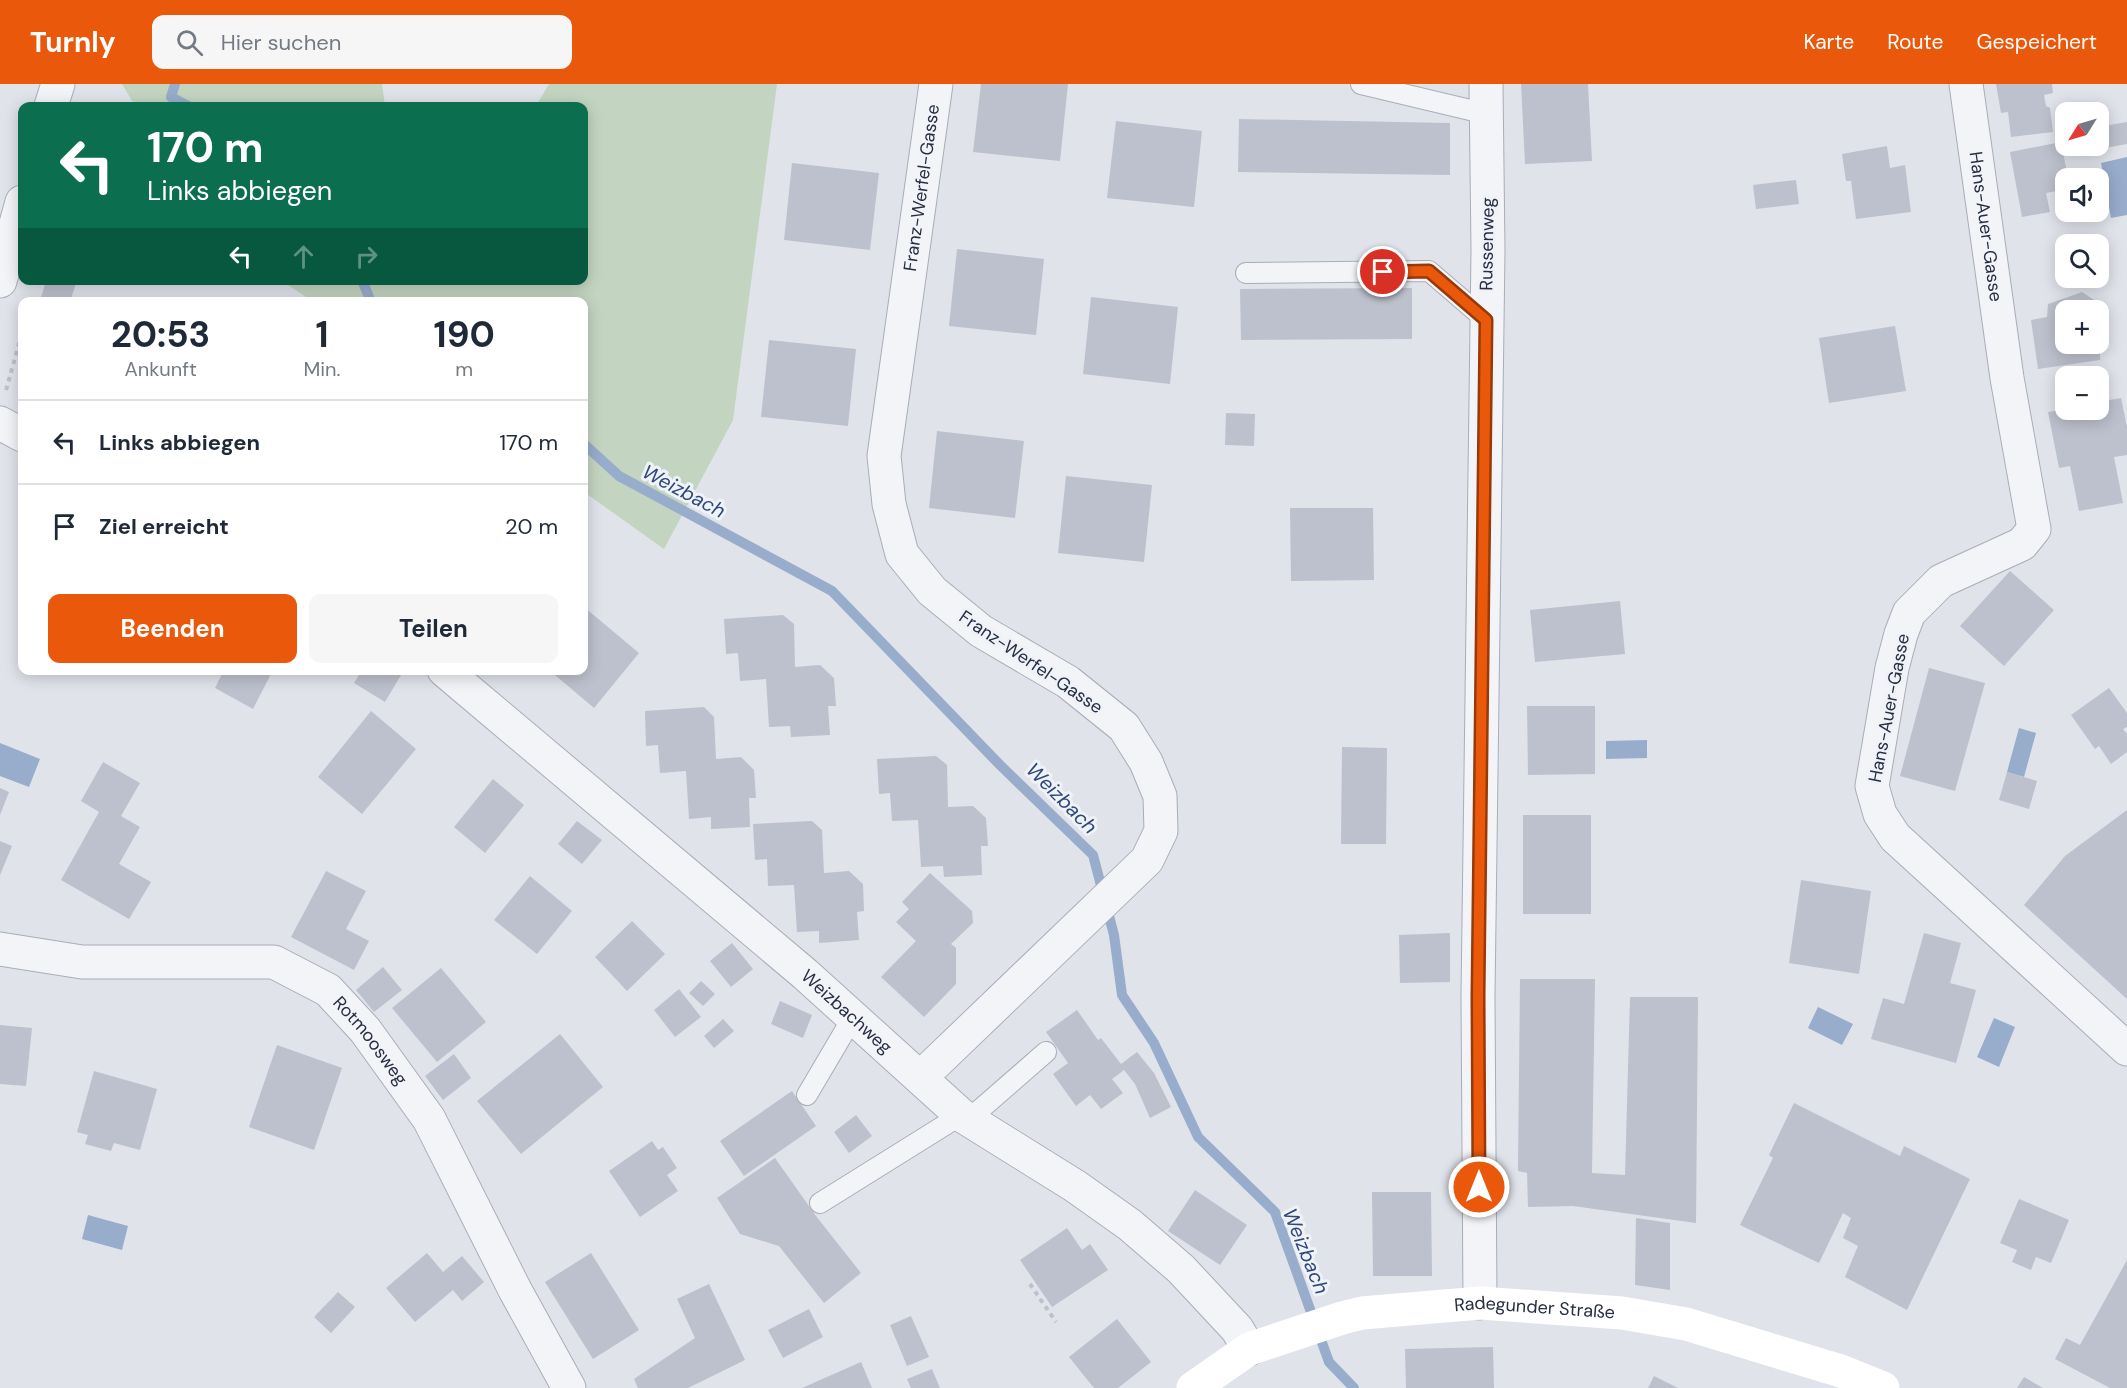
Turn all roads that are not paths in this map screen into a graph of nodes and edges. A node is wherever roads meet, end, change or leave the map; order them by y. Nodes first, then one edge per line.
1 (58, 84) edge
2 (936, 84) edge
3 (1361, 84) edge
4 (1966, 84) edge
5 (1487, 99) edge
6 (52, 102) edge
7 (18, 216) edge
8 (1246, 273) dead end
9 (0, 281) edge
10 (1486, 320) junction
11 (2, 409) edge
12 (18, 430) edge
13 (450, 675) edge
14 (0, 949) edge
15 (853, 1017) junction
16 (2127, 1049) edge
17 (1046, 1052) dead end
18 (921, 1077) junction
19 (807, 1095) dead end
20 (964, 1117) junction
21 (820, 1203) dead end
22 (1480, 1303) junction
23 (1249, 1349) junction
24 (569, 1388) edge
25 (1193, 1388) edge
26 (1883, 1388) edge

1 - 6 street
2 - 18 street, Franz-Werfel-Gasse
3 - 5 lane
4 - 16 street, Hans-Auer-Gasse
5 - 10 street, Russenweg
7 - 9 street
8 - 10 lane
10 - 22 street, Russenweg
11 - 12 street
13 - 15 street, Weizbachweg
14 - 24 street, Rotmoosweg
15 - 18 street, Weizbachweg
15 - 19 lane
17 - 20 lane
18 - 20 street, Weizbachweg
20 - 21 lane
20 - 23 street, Weizbachweg
22 - 23 main road, Radegunder Straße
22 - 26 main road, Radegunder Straße
23 - 25 main road, Radegunder Straße

